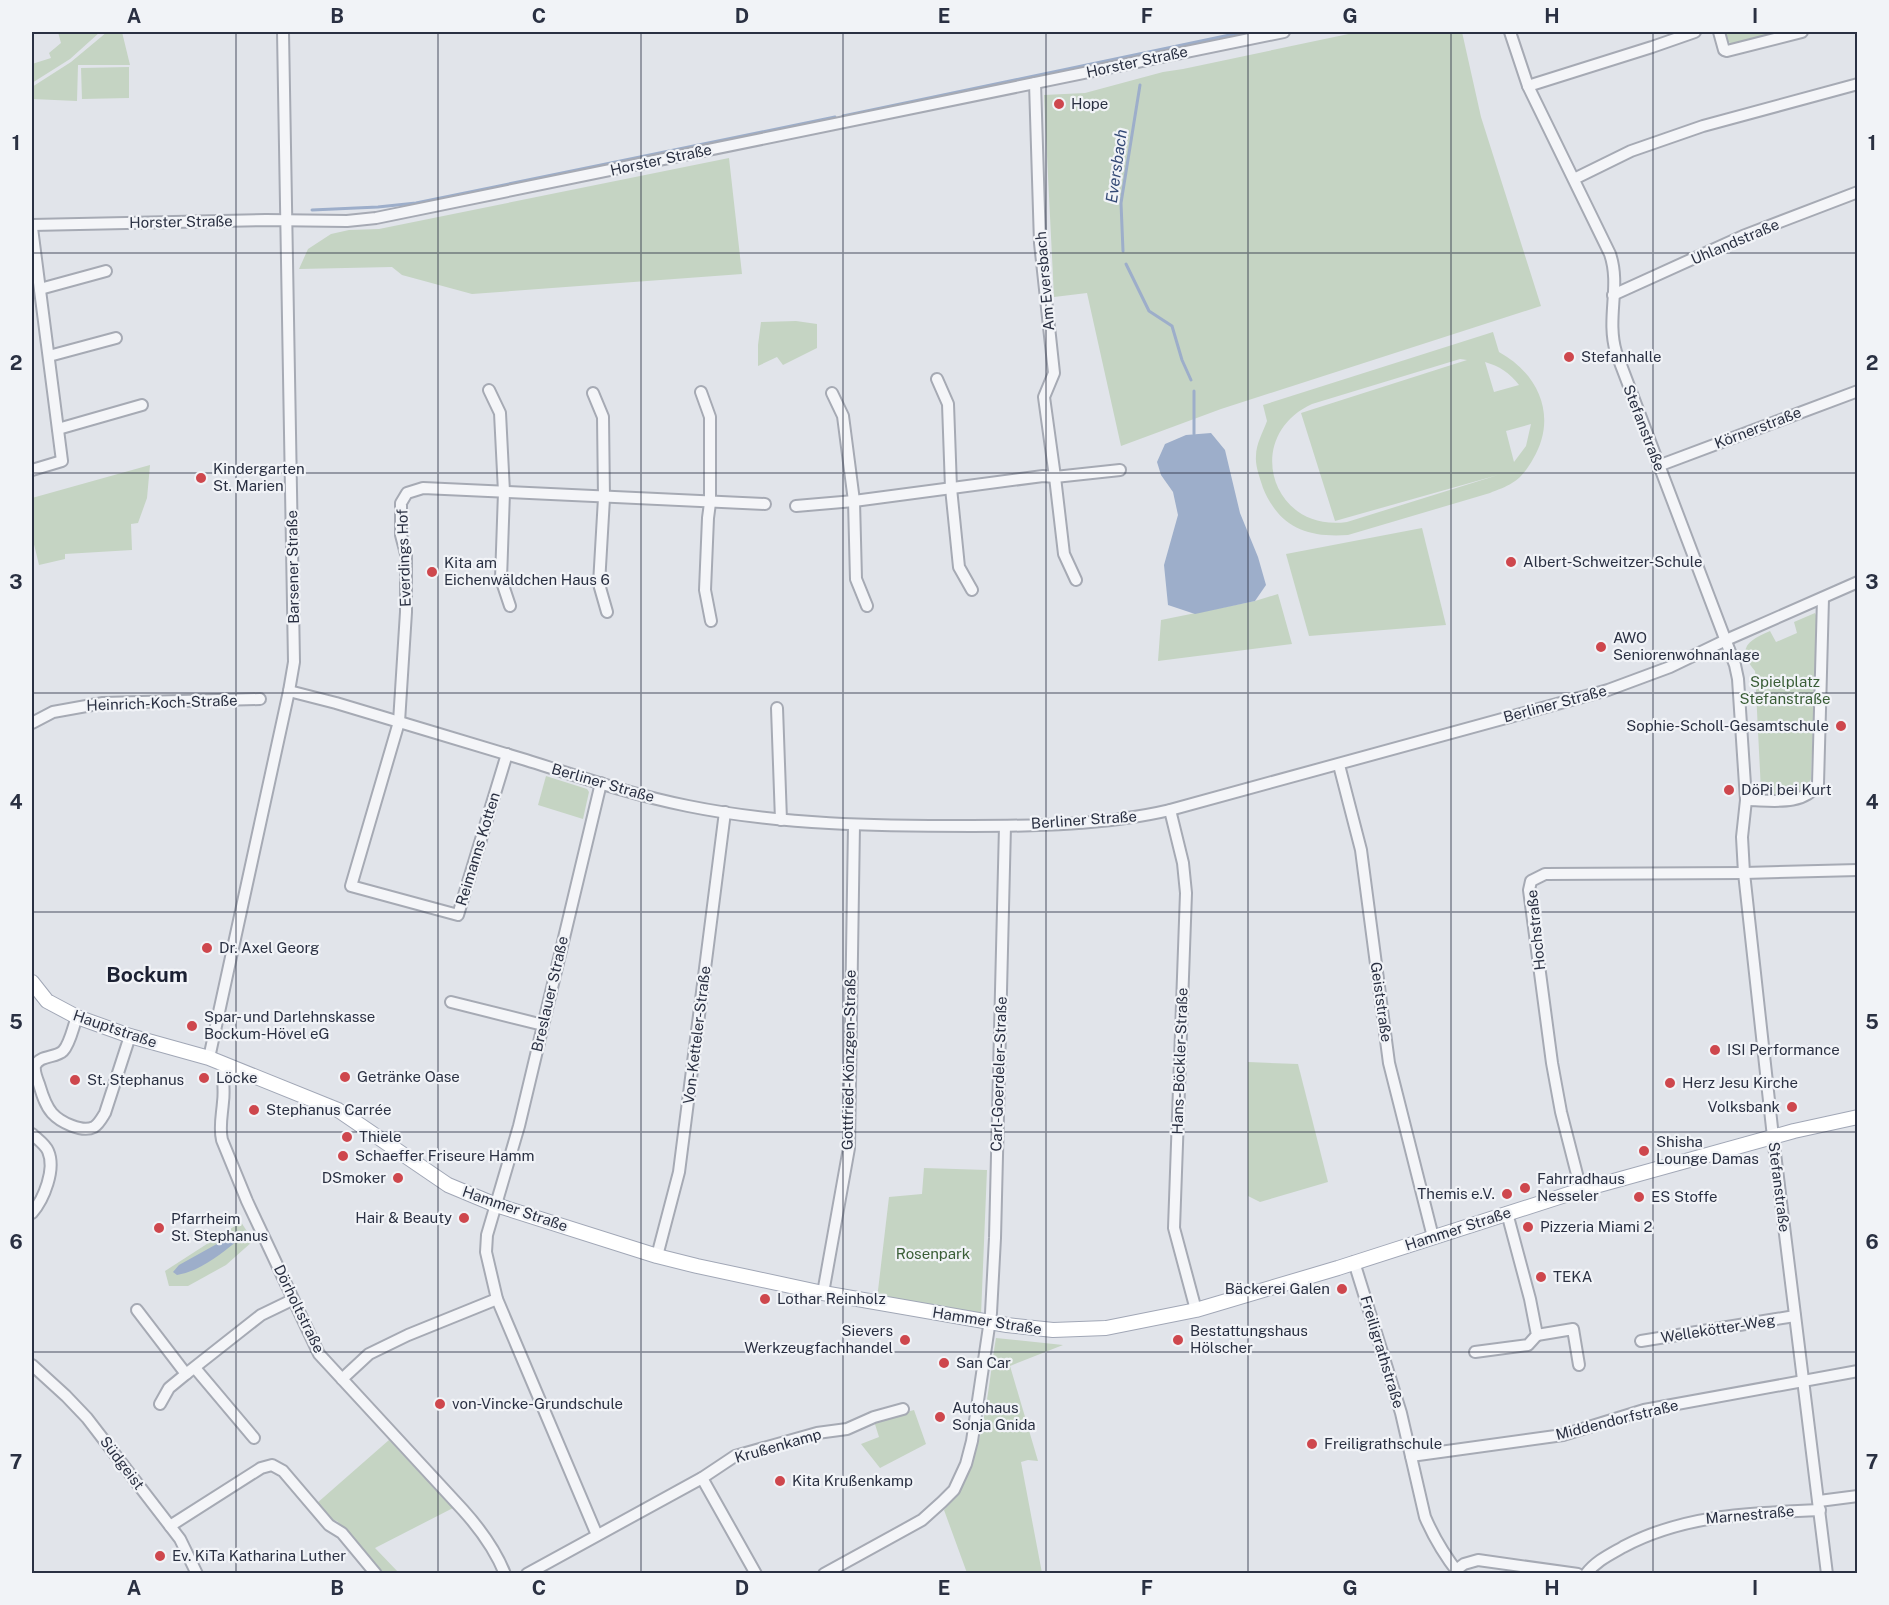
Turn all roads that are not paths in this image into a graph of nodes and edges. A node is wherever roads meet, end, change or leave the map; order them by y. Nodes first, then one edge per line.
1 (283, 32) edge
2 (1284, 32) edge
3 (1510, 32) edge
4 (1695, 32) edge
5 (1719, 32) edge
6 (1802, 32) edge
7 (1035, 83) junction
8 (1857, 84) edge
9 (1528, 86) junction
10 (1574, 179) junction
11 (1857, 192) edge
12 (287, 220) junction
13 (32, 226) edge
14 (106, 271) dead end
15 (40, 289) junction
16 (1613, 295) junction
17 (116, 338) dead end
18 (49, 356) junction
19 (937, 379) dead end
20 (489, 390) dead end
21 (1857, 391) edge
22 (701, 392) dead end
23 (594, 393) dead end
24 (832, 393) dead end
25 (142, 405) dead end
26 (58, 429) junction
27 (1658, 466) junction
28 (32, 470) edge
29 (1120, 470) dead end
30 (1055, 477) junction
31 (951, 488) junction
32 (504, 492) junction
33 (604, 498) junction
34 (854, 501) junction
35 (710, 503) junction
36 (765, 504) dead end
37 (796, 506) dead end
38 (1076, 580) dead end
39 (1857, 582) edge
40 (972, 590) dead end
41 (1823, 598) junction
42 (510, 606) dead end
43 (867, 606) dead end
44 (608, 612) dead end
45 (711, 621) dead end
46 (1726, 640) junction
47 (289, 691) junction
48 (260, 699) dead end
49 (777, 708) dead end
50 (399, 722) junction
51 (32, 723) edge
52 (507, 754) junction
53 (1339, 765) junction
54 (601, 783) junction
55 (1746, 800) junction
56 (1170, 810) junction
57 (725, 812) junction
58 (781, 820) junction
59 (854, 825) junction
60 (1005, 826) junction
61 (1857, 870) edge
62 (1744, 873) junction
63 (32, 982) edge
64 (37, 999) edge
65 (451, 1002) dead end
66 (77, 1017) junction
67 (543, 1025) junction
68 (130, 1036) junction
69 (209, 1058) junction
70 (226, 1065) junction
71 (1857, 1118) edge
72 (32, 1134) edge
73 (1773, 1137) junction
74 (1581, 1190) junction
75 (496, 1205) junction
76 (32, 1213) edge
77 (1507, 1213) junction
78 (1433, 1237) junction
79 (657, 1256) junction
80 (1354, 1262) junction
81 (824, 1293) junction
82 (497, 1299) junction
83 (292, 1300) junction
84 (137, 1310) dead end
85 (1196, 1310) junction
86 (1795, 1316) junction
87 (991, 1323) junction
88 (1537, 1335) junction
89 (1641, 1341) dead end
90 (1475, 1352) dead end
91 (32, 1365) edge
92 (1578, 1365) dead end
93 (191, 1371) junction
94 (1857, 1371) edge
95 (342, 1379) junction
96 (1803, 1382) junction
97 (160, 1404) dead end
98 (903, 1409) dead end
99 (254, 1438) dead end
100 (1411, 1456) junction
101 (702, 1478) junction
102 (1857, 1496) edge
103 (1820, 1506) junction
104 (170, 1526) junction
105 (597, 1535) junction
106 (1458, 1572) edge
107 (197, 1574) edge
108 (376, 1574) edge
109 (505, 1574) edge
110 (527, 1574) edge
111 (756, 1574) edge
112 (824, 1574) edge
113 (1578, 1574) edge
114 (1586, 1574) edge
115 (1827, 1574) edge

1 - 12 street, Barsener Straße
2 - 7 street, Horster Straße
3 - 9 street, Stefanstraße
4 - 9 street
5 - 6 street
7 - 12 street, Horster Straße
7 - 30 street, Am Eversbach
8 - 10 street
9 - 10 street, Stefanstraße
10 - 16 street, Stefanstraße
11 - 16 street, Uhlandstraße
12 - 13 street, Horster Straße
12 - 47 street, Barsener Straße
13 - 15 street
14 - 15 street
15 - 18 street
16 - 27 street, Stefanstraße
17 - 18 street
18 - 26 street
19 - 31 street
20 - 32 street
21 - 27 street, Körnerstraße
22 - 35 street
23 - 33 street
24 - 34 street
25 - 26 street
26 - 28 street
27 - 46 street, Stefanstraße
29 - 30 street
30 - 31 street
30 - 38 street, Am Eversbach
31 - 34 street
31 - 40 street
32 - 33 street, Everdings Hof
32 - 42 street
32 - 50 street, Everdings Hof
33 - 35 street, Everdings Hof
33 - 44 street
34 - 37 street
34 - 43 street
35 - 36 street, Everdings Hof
35 - 45 street
39 - 41 street, Berliner Straße
41 - 46 street, Berliner Straße
41 - 55 street
46 - 53 street, Berliner Straße
46 - 55 street, Stefanstraße
47 - 50 street, Berliner Straße
47 - 69 street, Barsener Straße
48 - 51 street, Heinrich-Koch-Straße
49 - 58 street
50 - 52 street, Berliner Straße
50 - 52 street, Reimanns Kotten
52 - 54 street, Berliner Straße
53 - 56 street, Berliner Straße
53 - 78 street, Geiststraße
54 - 57 street, Berliner Straße
54 - 67 street, Breslauer Straße
55 - 62 street, Stefanstraße
56 - 60 street, Berliner Straße
56 - 85 street, Hans-Böckler-Straße
57 - 58 street, Berliner Straße
57 - 79 street, Von-Ketteler-Straße
58 - 59 street, Berliner Straße
59 - 60 street, Berliner Straße
59 - 81 street, Gottfried-Könzgen-Straße
60 - 87 street, Carl-Goerdeler-Straße
61 - 62 street
62 - 73 street, Stefanstraße
62 - 74 street, Hochstraße
63 - 64 main road, Hauptstraße
64 - 66 main road, Hauptstraße
65 - 67 street
66 - 68 main road, Hauptstraße
66 - 68 street
67 - 75 street, Breslauer Straße
68 - 69 main road, Hauptstraße
69 - 70 main road, Hammer Straße
70 - 75 main road, Hammer Straße
70 - 83 street, Dörholtstraße
71 - 73 main road, Hammer Straße
72 - 76 street
73 - 74 main road, Hammer Straße
73 - 86 street, Stefanstraße
74 - 77 main road, Hammer Straße
75 - 79 main road, Hammer Straße
75 - 82 street, Breslauer Straße
77 - 78 main road, Hammer Straße
77 - 88 street
78 - 80 main road, Hammer Straße
79 - 81 main road, Hammer Straße
80 - 85 main road, Hammer Straße
80 - 100 street, Freiligrathstraße
81 - 87 main road, Hammer Straße
82 - 95 street
82 - 105 street, Breslauer Straße
83 - 93 street
83 - 95 street, Dörholtstraße
84 - 93 street
85 - 87 main road, Hammer Straße
86 - 89 street, Wellekötter-Weg
86 - 96 street, Stefanstraße
87 - 112 street, Carl-Goerdeler-Straße
88 - 90 street
88 - 92 street
91 - 104 street, Südgeist
93 - 97 street
93 - 99 street
94 - 96 street, Middendorfstraße
95 - 109 street, Dörholtstraße
96 - 100 street, Middendorfstraße
96 - 103 street, Stefanstraße
98 - 101 street, Krußenkamp
100 - 106 street, Freiligrathstraße
101 - 105 street, Krußenkamp
101 - 111 street
102 - 103 street, Marnestraße
103 - 114 street, Marnestraße
103 - 115 street, Stefanstraße
104 - 107 street, Südgeist
104 - 108 street
105 - 110 street, Krußenkamp
106 - 113 street

